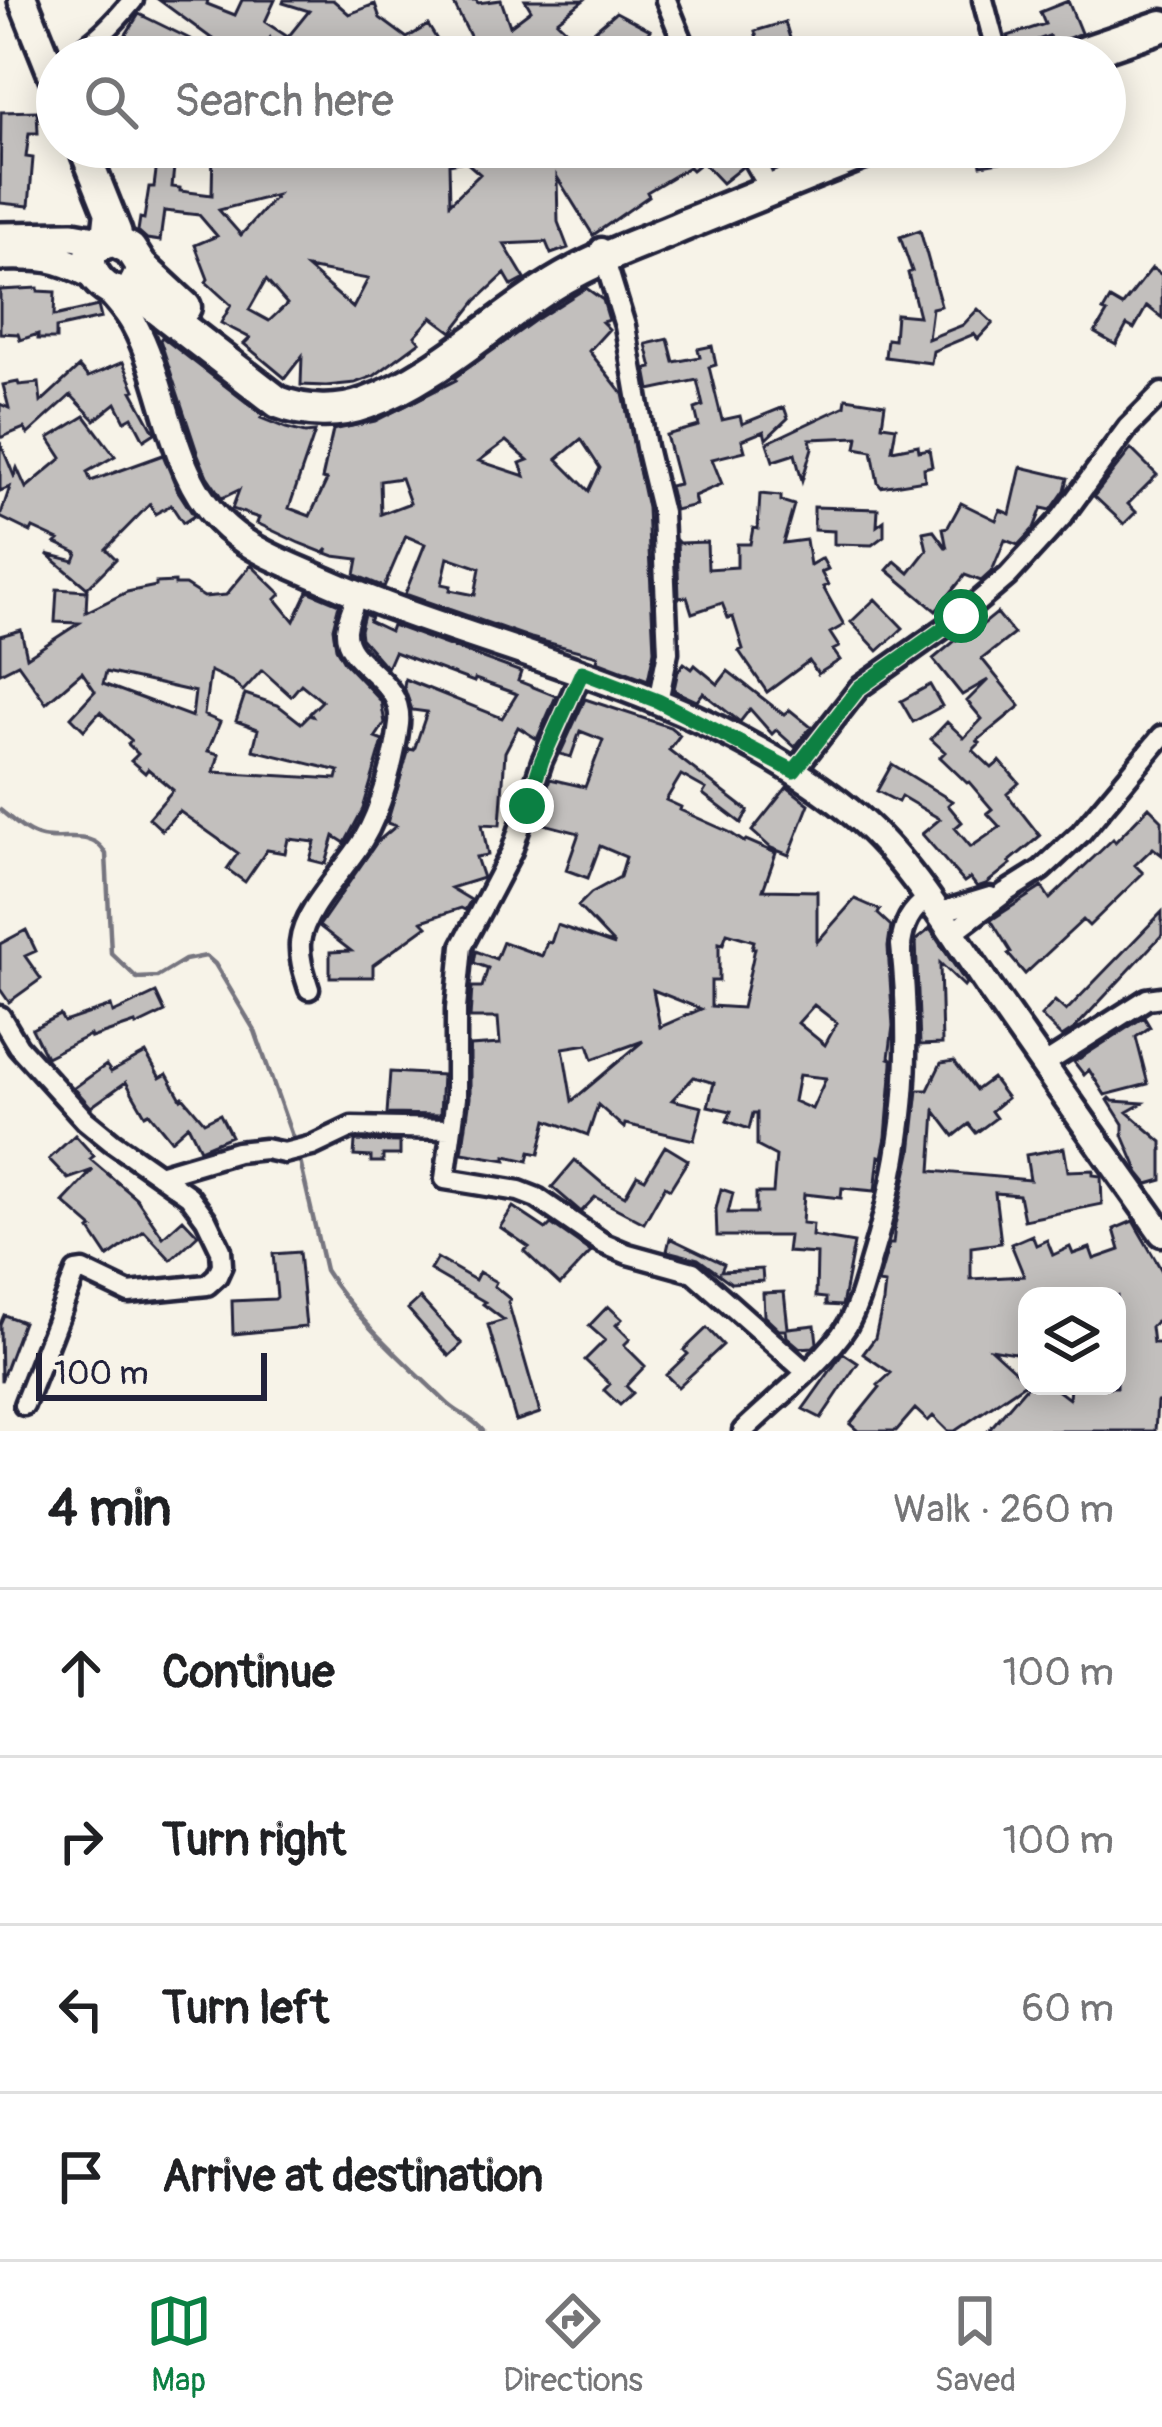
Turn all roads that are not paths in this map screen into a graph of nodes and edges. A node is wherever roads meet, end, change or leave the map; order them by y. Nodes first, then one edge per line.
1 (23, 0) edge
2 (133, 0) edge
3 (666, 0) edge
4 (982, 0) edge
5 (1162, 26) edge
6 (41, 36) edge
7 (100, 36) edge
8 (681, 36) edge
9 (992, 36) edge
10 (1126, 38) edge
11 (1162, 44) edge
12 (1126, 56) edge
13 (90, 168) edge
14 (757, 168) edge
15 (778, 168) edge
16 (824, 168) edge
17 (761, 175) junction
18 (94, 178) junction
19 (63, 236) junction
20 (0, 237) edge
21 (602, 251) junction
22 (0, 256) edge
23 (116, 260) junction
24 (167, 315) junction
25 (145, 349) junction
26 (1162, 393) edge
27 (357, 595) junction
28 (582, 672) junction
29 (658, 701) junction
30 (1162, 736) edge
31 (794, 771) junction
32 (939, 915) junction
33 (309, 988) dead end
34 (1162, 997) edge
35 (0, 1016) edge
36 (1043, 1065) junction
37 (450, 1130) junction
38 (159, 1175) junction
39 (1162, 1233) edge
40 (806, 1371) junction
41 (24, 1405) dead end
42 (742, 1431) edge

1 - 6 main road
2 - 7 street
3 - 8 street
4 - 9 street
5 - 10 main road
11 - 12 main road
13 - 18 main road
14 - 17 street
15 - 17 main road
16 - 21 main road
17 - 21 main road
18 - 19 main road
18 - 23 main road
19 - 20 main road
19 - 23 main road
21 - 23 main road
21 - 24 main road
21 - 29 street
22 - 23 main road
23 - 24 main road
23 - 25 street
24 - 25 street
25 - 27 street
26 - 31 street
27 - 28 street
27 - 33 street
28 - 29 street
28 - 37 street
29 - 31 street
30 - 32 street
31 - 32 street
32 - 36 street
32 - 40 street
34 - 36 street
35 - 38 street
36 - 39 street
37 - 38 street
37 - 40 street
38 - 41 street
40 - 42 street

